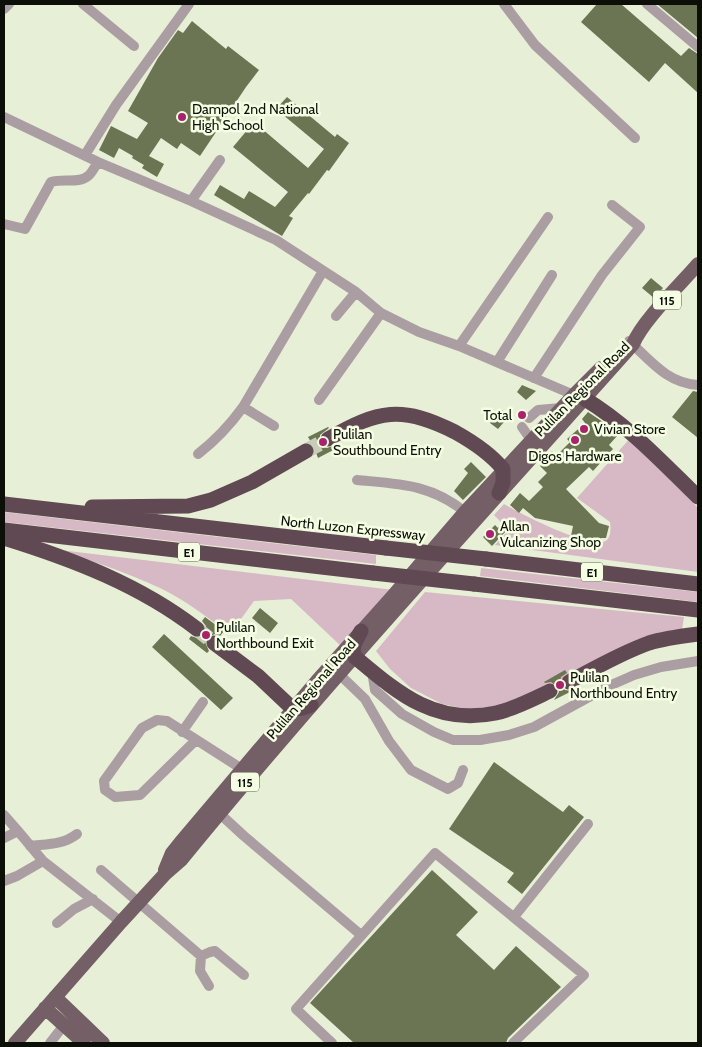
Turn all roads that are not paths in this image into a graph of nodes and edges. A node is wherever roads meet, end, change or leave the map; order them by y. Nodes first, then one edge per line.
1 (10, 4) edge
2 (82, 4) edge
3 (189, 4) edge
4 (504, 4) edge
5 (647, 4) edge
6 (4, 9) edge
7 (134, 46) dead end
8 (698, 47) edge
9 (4, 117) edge
10 (635, 138) dead end
11 (85, 155) junction
12 (220, 160) dead end
13 (98, 162) junction
14 (191, 201) junction
15 (612, 205) dead end
16 (548, 217) dead end
17 (4, 224) edge
18 (698, 264) edge
19 (323, 271) junction
20 (552, 275) dead end
21 (356, 292) junction
22 (381, 313) junction
23 (336, 316) dead end
24 (633, 340) junction
25 (459, 346) junction
26 (497, 362) junction
27 (534, 378) junction
28 (698, 385) edge
29 (579, 397) junction
30 (319, 400) dead end
31 (243, 408) junction
32 (562, 408) junction
33 (274, 426) dead end
34 (328, 438) tunnel mouth
35 (531, 440) junction
36 (306, 452) tunnel mouth
37 (198, 454) dead end
38 (504, 469) junction
39 (357, 480) dead end
40 (499, 493) junction
41 (698, 498) edge
42 (4, 504) edge
43 (33, 508) junction
44 (465, 512) junction
45 (4, 530) edge
46 (4, 538) edge
47 (698, 584) edge
48 (698, 610) edge
49 (197, 629) tunnel mouth
50 (361, 631) junction
51 (698, 634) edge
52 (214, 643) tunnel mouth
53 (355, 657) junction
54 (698, 661) edge
55 (372, 671) junction
56 (339, 674) junction
57 (569, 682) dead end
58 (550, 691) dead end
59 (204, 702) dead end
60 (310, 705) junction
61 (293, 709) junction
62 (182, 732) junction
63 (196, 740) junction
64 (242, 769) junction
65 (463, 770) dead end
66 (219, 813) junction
67 (4, 814) edge
68 (588, 824) dead end
69 (18, 831) junction
70 (77, 834) dead end
71 (4, 838) edge
72 (30, 846) junction
73 (43, 861) junction
74 (101, 870) dead end
75 (165, 874) junction
76 (4, 881) edge
77 (93, 900) junction
78 (140, 902) junction
79 (514, 917) junction
80 (121, 922) junction
81 (57, 923) dead end
82 (362, 935) junction
83 (201, 956) junction
84 (244, 975) dead end
85 (68, 983) junction
86 (209, 986) dead end
87 (55, 997) junction
88 (45, 1008) junction
89 (63, 1018) junction
90 (34, 1022) junction
91 (15, 1043) edge
92 (50, 1043) edge
93 (84, 1043) edge
94 (103, 1043) edge
95 (332, 1043) edge
96 (514, 1043) edge

1 - 6 street
2 - 7 street
3 - 11 street
4 - 10 street
5 - 8 street
9 - 11 street
11 - 13 street
12 - 14 street
13 - 14 street
13 - 17 street
14 - 19 street
15 - 27 street
16 - 25 street
18 - 24 main road, 115
19 - 21 street
19 - 31 street
20 - 26 street
21 - 22 street
21 - 23 street
22 - 25 street
22 - 30 street
24 - 28 street
24 - 29 main road, Pulilan Regional Road / 115
25 - 26 street
26 - 27 street
27 - 29 street
29 - 32 main road, Pulilan Regional Road / 115
29 - 40 main road, Pulilan Regional Road / 115
29 - 41 highway
31 - 33 street
31 - 37 street
32 - 35 main road, Pulilan Regional Road / 115
32 - 35 street
34 - 38 highway
35 - 38 main road, Pulilan Regional Road / 115
36 - 43 highway
38 - 40 highway
38 - 44 main road, Pulilan Regional Road / 115
39 - 44 street
40 - 53 main road, Pulilan Regional Road / 115
42 - 43 highway, North Luzon Expressway / E1
43 - 47 highway, North Luzon Expressway / E1, bridge
44 - 50 main road, Pulilan Regional Road / 115
45 - 48 highway, E1, bridge
46 - 49 highway
50 - 53 highway
50 - 61 main road, Pulilan Regional Road / 115
51 - 57 highway
52 - 61 highway
53 - 55 highway
53 - 56 main road, Pulilan Regional Road / 115
54 - 55 street
55 - 58 highway
56 - 60 main road, Pulilan Regional Road / 115
56 - 65 street
59 - 62 street
60 - 61 highway
60 - 66 main road, Pulilan Regional Road / 115
61 - 64 main road, Pulilan Regional Road / 115
62 - 63 street
62 - 63 street
63 - 64 street
64 - 75 main road, Pulilan Regional Road / 115
66 - 75 main road, Pulilan Regional Road / 115
66 - 82 street
67 - 69 street
68 - 79 street
69 - 71 street
69 - 72 street
70 - 72 street
72 - 73 street
73 - 76 street
73 - 77 street
74 - 78 street
75 - 78 main road, Pulilan Regional Road / 115
77 - 80 street
77 - 81 street
78 - 80 main road, Pulilan Regional Road / 115
78 - 83 street
79 - 82 street
79 - 96 street
80 - 85 main road, Pulilan Regional Road / 115
82 - 95 street
83 - 84 street
83 - 86 street
85 - 87 main road, Pulilan Regional Road / 115
85 - 89 main road
87 - 88 main road, Pulilan Regional Road / 115
87 - 89 main road
88 - 89 main road
88 - 90 main road, Pulilan Regional Road / 115
89 - 90 main road
89 - 92 street
89 - 93 main road
89 - 94 main road
90 - 91 main road, Pulilan Regional Road / 115

